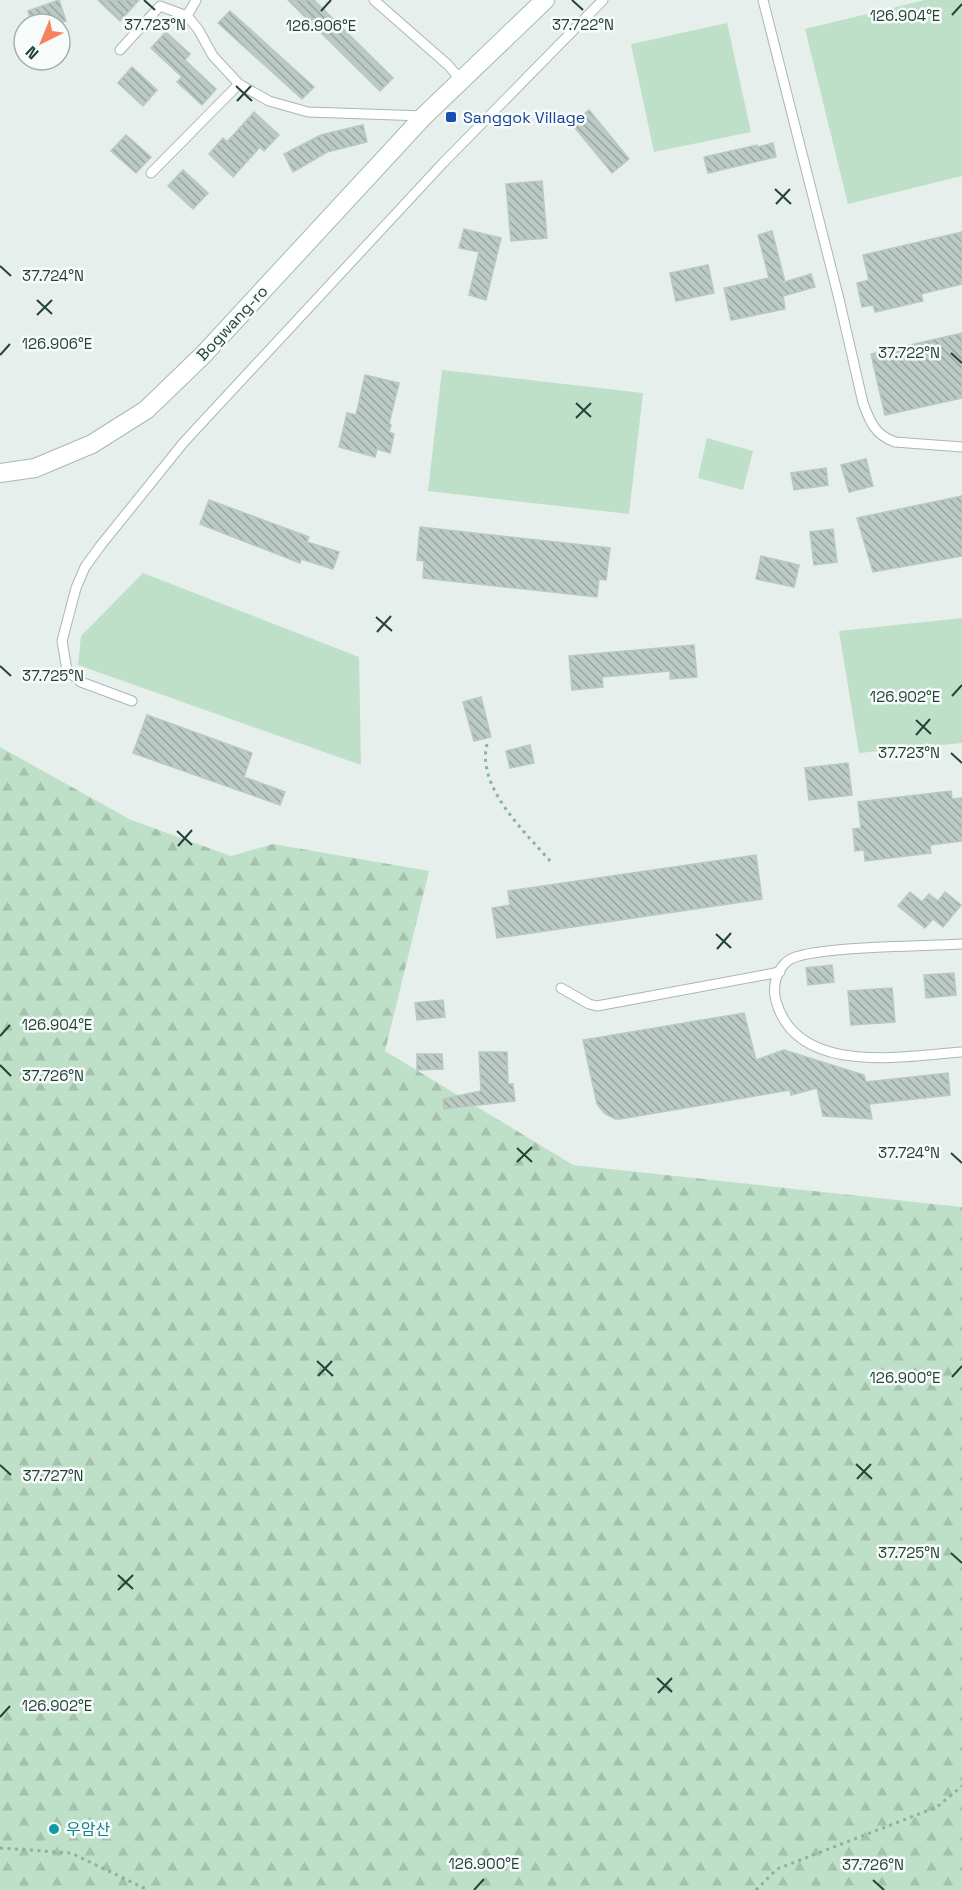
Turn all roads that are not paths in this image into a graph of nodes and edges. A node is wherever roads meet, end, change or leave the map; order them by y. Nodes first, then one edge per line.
1 (196, 0) edge
2 (374, 0) edge
3 (545, 0) edge
4 (603, 0) edge
5 (763, 0) edge
6 (187, 16) junction
7 (120, 50) dead end
8 (461, 80) junction
9 (239, 84) junction
10 (424, 116) junction
11 (151, 173) dead end
12 (962, 447) edge
13 (0, 473) edge
14 (132, 701) dead end
15 (962, 944) edge
16 (780, 972) junction
17 (561, 988) dead end
18 (962, 1052) edge

1 - 6 lane
2 - 8 lane
3 - 8 main road, Bogwang-ro
4 - 14 lane
5 - 12 lane
6 - 7 lane
6 - 9 lane
8 - 10 main road, Bogwang-ro
9 - 10 lane
9 - 11 lane
10 - 13 main road, Bogwang-ro
15 - 16 lane
16 - 17 lane
16 - 18 lane

